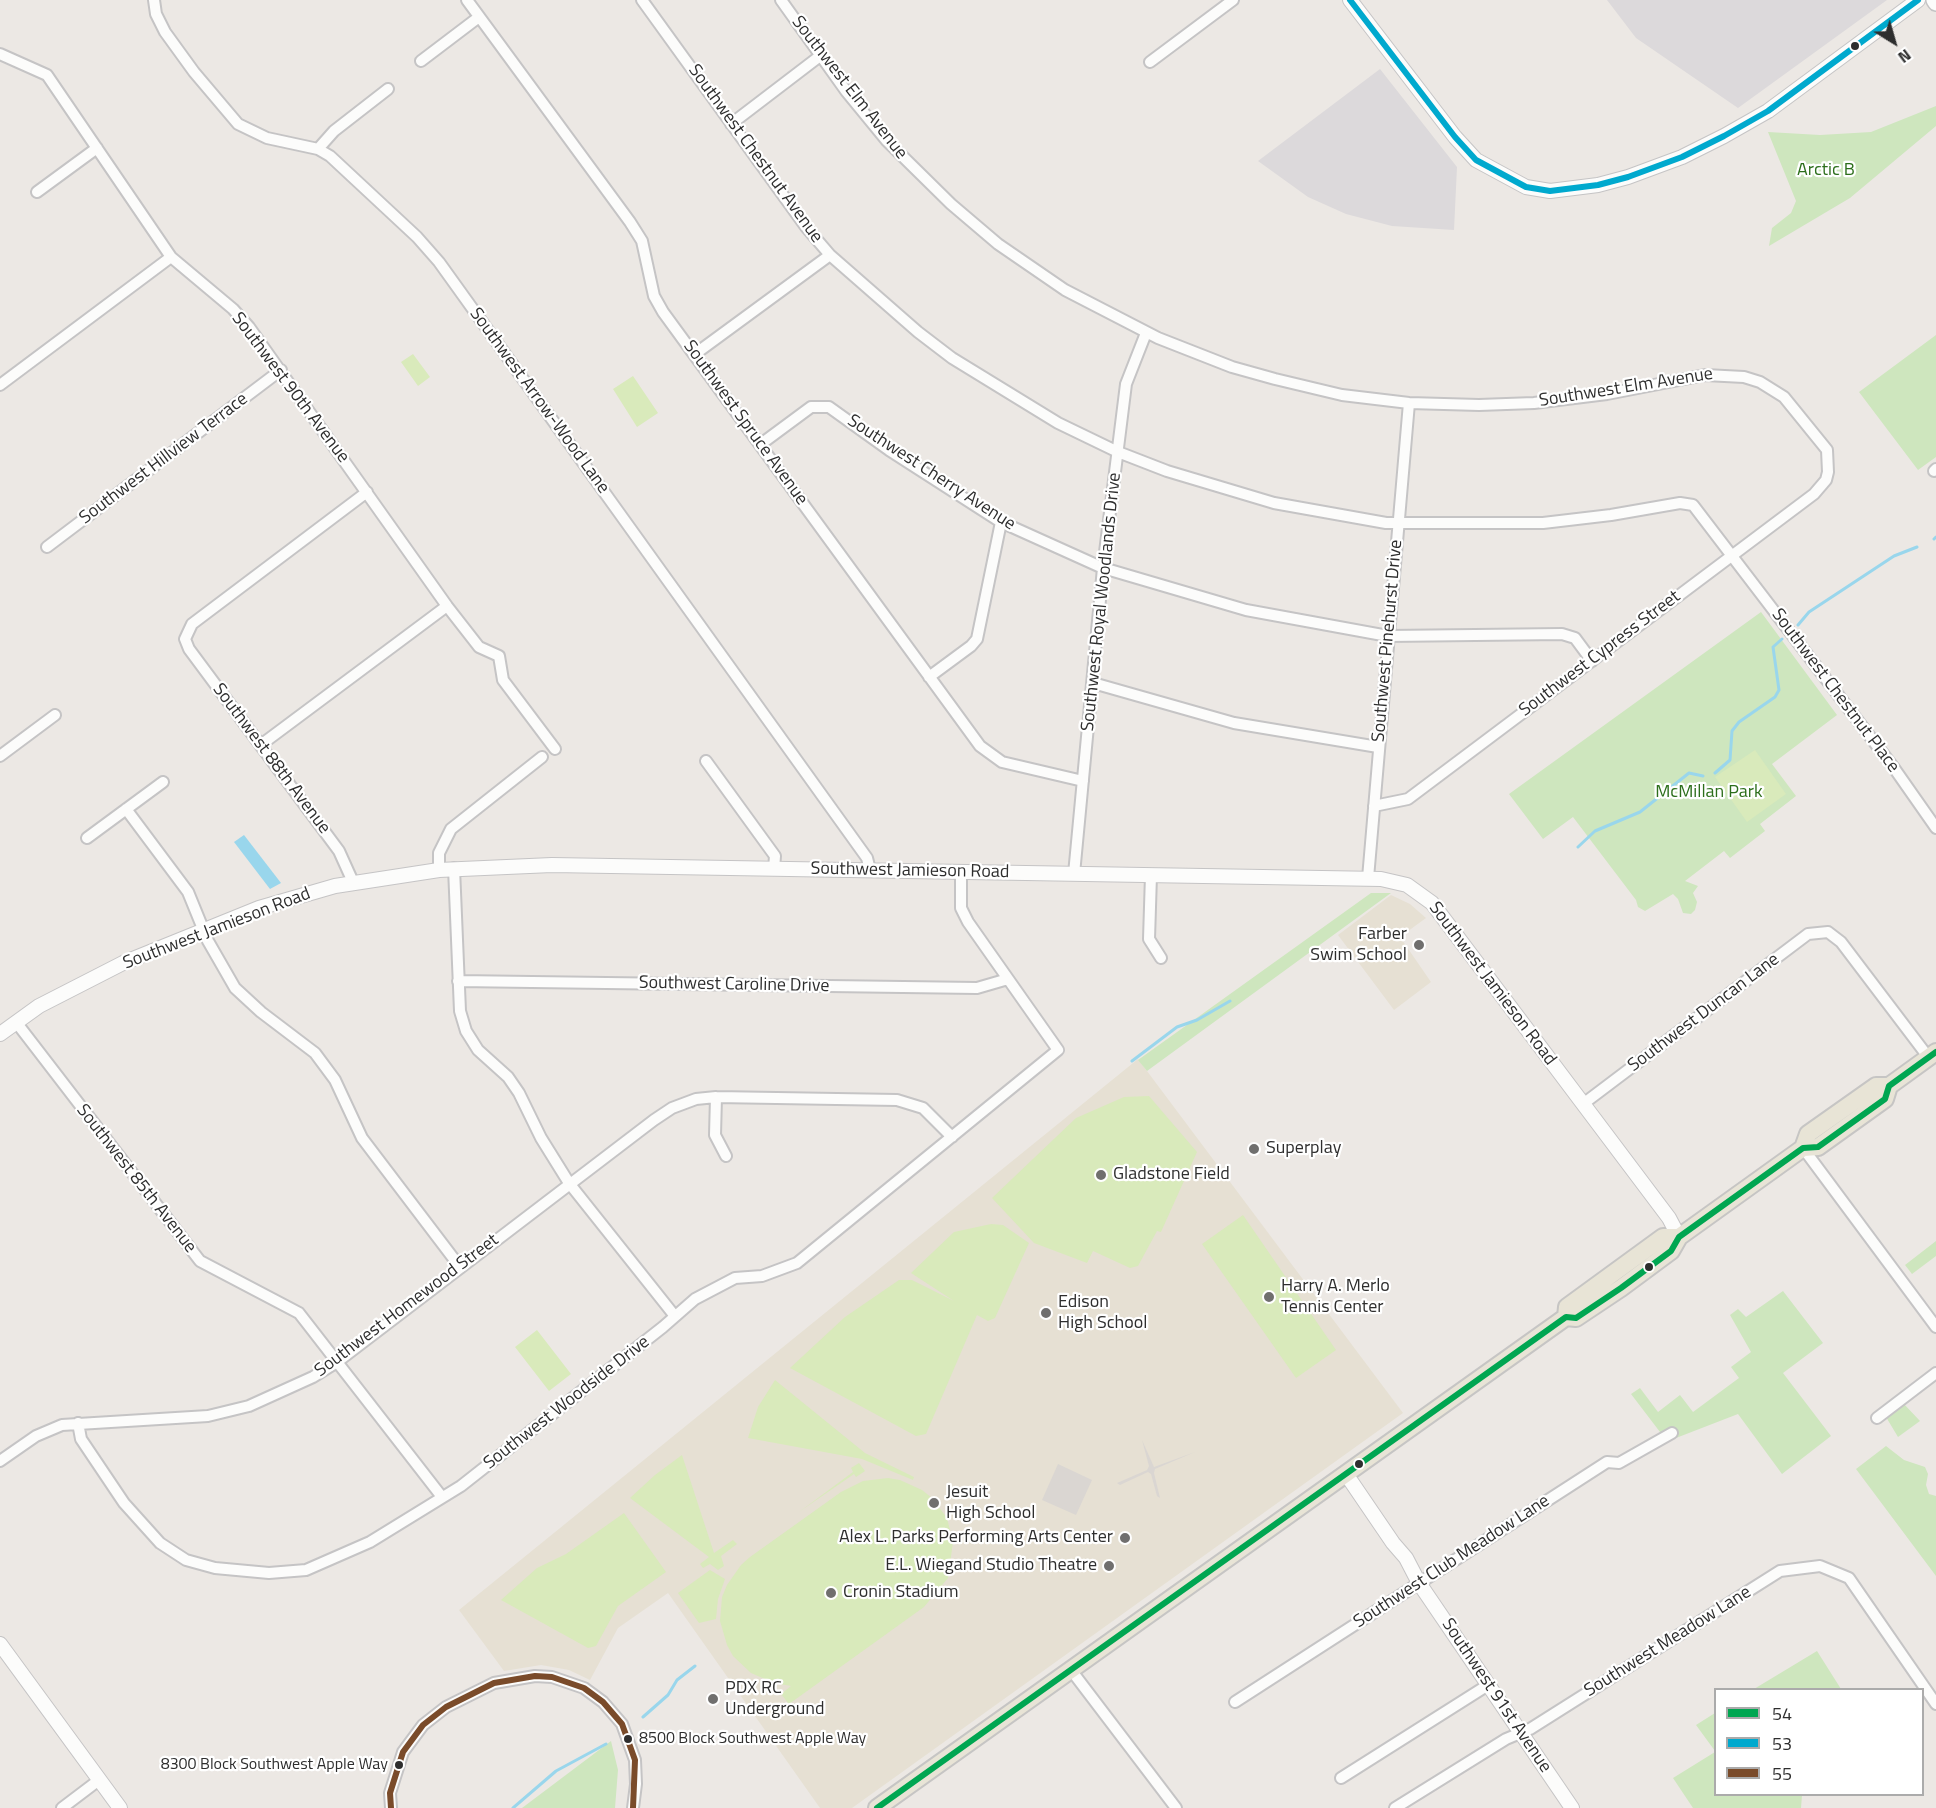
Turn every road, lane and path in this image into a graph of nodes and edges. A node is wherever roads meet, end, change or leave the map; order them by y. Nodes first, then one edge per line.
1 (154, 0) edge
2 (467, 0) edge
3 (642, 0) edge
4 (781, 0) edge
5 (1233, 0) edge
6 (1350, 0) edge
7 (1918, 0) edge
8 (479, 17) junction
9 (0, 54) edge
10 (820, 56) junction
11 (421, 61) dead end
12 (1150, 62) dead end
13 (388, 89) dead end
14 (731, 124) junction
15 (97, 148) junction
16 (318, 149) junction
17 (38, 192) dead end
18 (830, 255) junction
19 (171, 257) junction
20 (1146, 333) junction
21 (695, 354) junction
22 (281, 370) junction
23 (0, 386) edge
24 (1409, 404) junction
25 (761, 444) junction
26 (1118, 452) junction
27 (1820, 488) joint
28 (367, 492) junction
29 (1001, 522) junction
30 (1399, 524) junction
31 (47, 547) dead end
32 (1732, 555) junction
33 (1103, 568) junction
34 (447, 606) junction
35 (1388, 636) junction
36 (1592, 661) junction
37 (929, 677) junction
38 (1093, 683) junction
39 (55, 715) dead end
40 (262, 744) junction
41 (1378, 747) junction
42 (555, 749) dead end
43 (0, 756) edge
44 (542, 757) dead end
45 (706, 761) dead end
46 (1083, 781) junction
47 (163, 782) dead end
48 (1374, 807) junction
49 (126, 809) junction
50 (1936, 828) edge
51 (87, 838) dead end
52 (454, 868) junction
53 (774, 868) junction
54 (439, 870) junction
55 (870, 870) junction
56 (961, 872) junction
57 (1074, 874) junction
58 (1151, 875) junction
59 (1368, 878) junction
60 (354, 882) junction
61 (204, 932) junction
62 (1161, 958) dead end
63 (1008, 980) junction
64 (458, 981) junction
65 (16, 1022) junction
66 (0, 1034) edge
67 (1932, 1055) edge
68 (716, 1097) junction
69 (1583, 1104) junction
70 (952, 1137) junction
71 (1803, 1148) junction
72 (726, 1156) dead end
73 (569, 1183) junction
74 (1678, 1237) junction
75 (460, 1267) junction
76 (674, 1315) junction
77 (1936, 1327) edge
78 (337, 1362) junction
79 (1936, 1373) edge
80 (1877, 1418) dead end
81 (78, 1423) junction
82 (1672, 1432) dead end
83 (0, 1461) edge
84 (1346, 1474) junction
85 (442, 1497) junction
86 (1419, 1583) junction
87 (0, 1644) edge
88 (1071, 1670) junction
89 (1488, 1685) junction
90 (1235, 1702) dead end
91 (1936, 1704) edge
92 (1521, 1733) junction
93 (1341, 1778) dead end
94 (99, 1780) junction
95 (62, 1808) edge
96 (120, 1808) edge
97 (391, 1808) edge
98 (633, 1808) edge
99 (877, 1808) edge
100 (1176, 1808) edge
101 (1395, 1808) edge
102 (1572, 1808) edge

1 - 16 street, Southwest Arrow-Wood Lane
2 - 8 street, Southwest Spruce Avenue
3 - 14 street, Southwest Chestnut Avenue
4 - 10 street, Southwest Elm Avenue
5 - 12 street
6 - 7 street
8 - 11 street
8 - 21 street, Southwest Spruce Avenue
9 - 15 street, Southwest 90th Avenue
10 - 14 street
10 - 20 street, Southwest Elm Avenue
13 - 16 street
14 - 18 street, Southwest Chestnut Avenue
15 - 17 street
15 - 19 street, Southwest 90th Avenue
16 - 55 street, Southwest Arrow-Wood Lane
18 - 21 street
18 - 26 street, Southwest Chestnut Avenue
19 - 22 street, Southwest 90th Avenue
19 - 23 street
20 - 24 street, Southwest Elm Avenue
20 - 26 street, Southwest Royal Woodlands Drive
21 - 25 street, Southwest Spruce Avenue
22 - 28 street, Southwest 90th Avenue
22 - 31 street, Southwest Hillview Terrace
24 - 27 street, Southwest Elm Avenue
24 - 30 street, Southwest Pinehurst Drive
25 - 29 street, Southwest Cherry Avenue
25 - 37 street, Southwest Spruce Avenue
26 - 30 street, Southwest Chestnut Avenue
26 - 33 street, Southwest Royal Woodlands Drive
27 - 32 street, Southwest Cypress Street
28 - 34 street, Southwest 90th Avenue
28 - 40 street, Southwest 88th Avenue
29 - 33 street, Southwest Cherry Avenue
29 - 37 street
30 - 32 street, Southwest Chestnut Avenue
30 - 35 street, Southwest Pinehurst Drive
32 - 36 street, Southwest Cypress Street
32 - 50 street, Southwest Chestnut Place
33 - 35 street, Southwest Cherry Avenue
33 - 38 street, Southwest Royal Woodlands Drive
34 - 40 street
34 - 42 street, Southwest 90th Avenue
35 - 36 street, Southwest Cherry Avenue
35 - 41 street, Southwest Pinehurst Drive
36 - 48 street, Southwest Cypress Street
37 - 46 street, Southwest Spruce Avenue
38 - 41 street
38 - 46 street, Southwest Royal Woodlands Drive
39 - 43 street
40 - 60 street, Southwest 88th Avenue
41 - 48 street, Southwest Pinehurst Drive
44 - 54 street
45 - 53 street
46 - 57 street, Southwest Royal Woodlands Drive
47 - 49 street
48 - 59 street, Southwest Pinehurst Drive
49 - 51 street
49 - 61 street
52 - 53 street, Southwest Jamieson Road
52 - 54 street, Southwest Jamieson Road
52 - 64 street
53 - 55 street, Southwest Jamieson Road
54 - 60 street, Southwest Jamieson Road
55 - 56 street, Southwest Jamieson Road
56 - 57 street, Southwest Jamieson Road
56 - 63 street
57 - 58 street, Southwest Jamieson Road
58 - 59 street, Southwest Jamieson Road
58 - 62 street
59 - 69 street, Southwest Jamieson Road
60 - 61 street, Southwest Jamieson Road
61 - 65 street, Southwest Jamieson Road
61 - 75 street
63 - 64 street, Southwest Caroline Drive
63 - 70 street, Southwest Woodside Drive
64 - 73 street
65 - 66 street, Southwest Jamieson Road
65 - 78 street, Southwest 85th Avenue
67 - 69 street, Southwest Duncan Lane
67 - 71 main road
68 - 70 street, Southwest Homewood Street
68 - 72 street
68 - 73 street, Southwest Homewood Street
69 - 74 street, Southwest Jamieson Road
70 - 76 street, Southwest Woodside Drive
71 - 74 main road
71 - 77 street
73 - 75 street, Southwest Homewood Street
73 - 76 street
74 - 84 main road
75 - 78 street, Southwest Homewood Street
76 - 85 street, Southwest Woodside Drive
78 - 81 street, Southwest Homewood Street
78 - 85 street, Southwest 85th Avenue
79 - 80 street
81 - 83 street, Southwest Homewood Street
81 - 85 street, Southwest Woodside Drive
82 - 86 street, Southwest Club Meadow Lane
84 - 86 street, Southwest 91st Avenue
84 - 88 main road
86 - 89 street, Southwest 91st Avenue
86 - 90 street, Southwest Club Meadow Lane
87 - 94 street
88 - 99 main road
88 - 100 street
89 - 92 street, Southwest 91st Avenue
89 - 93 street
91 - 92 street, Southwest Meadow Lane
92 - 101 street, Southwest Meadow Lane
92 - 102 street, Southwest 91st Avenue
94 - 95 street
94 - 96 street
97 - 98 street

